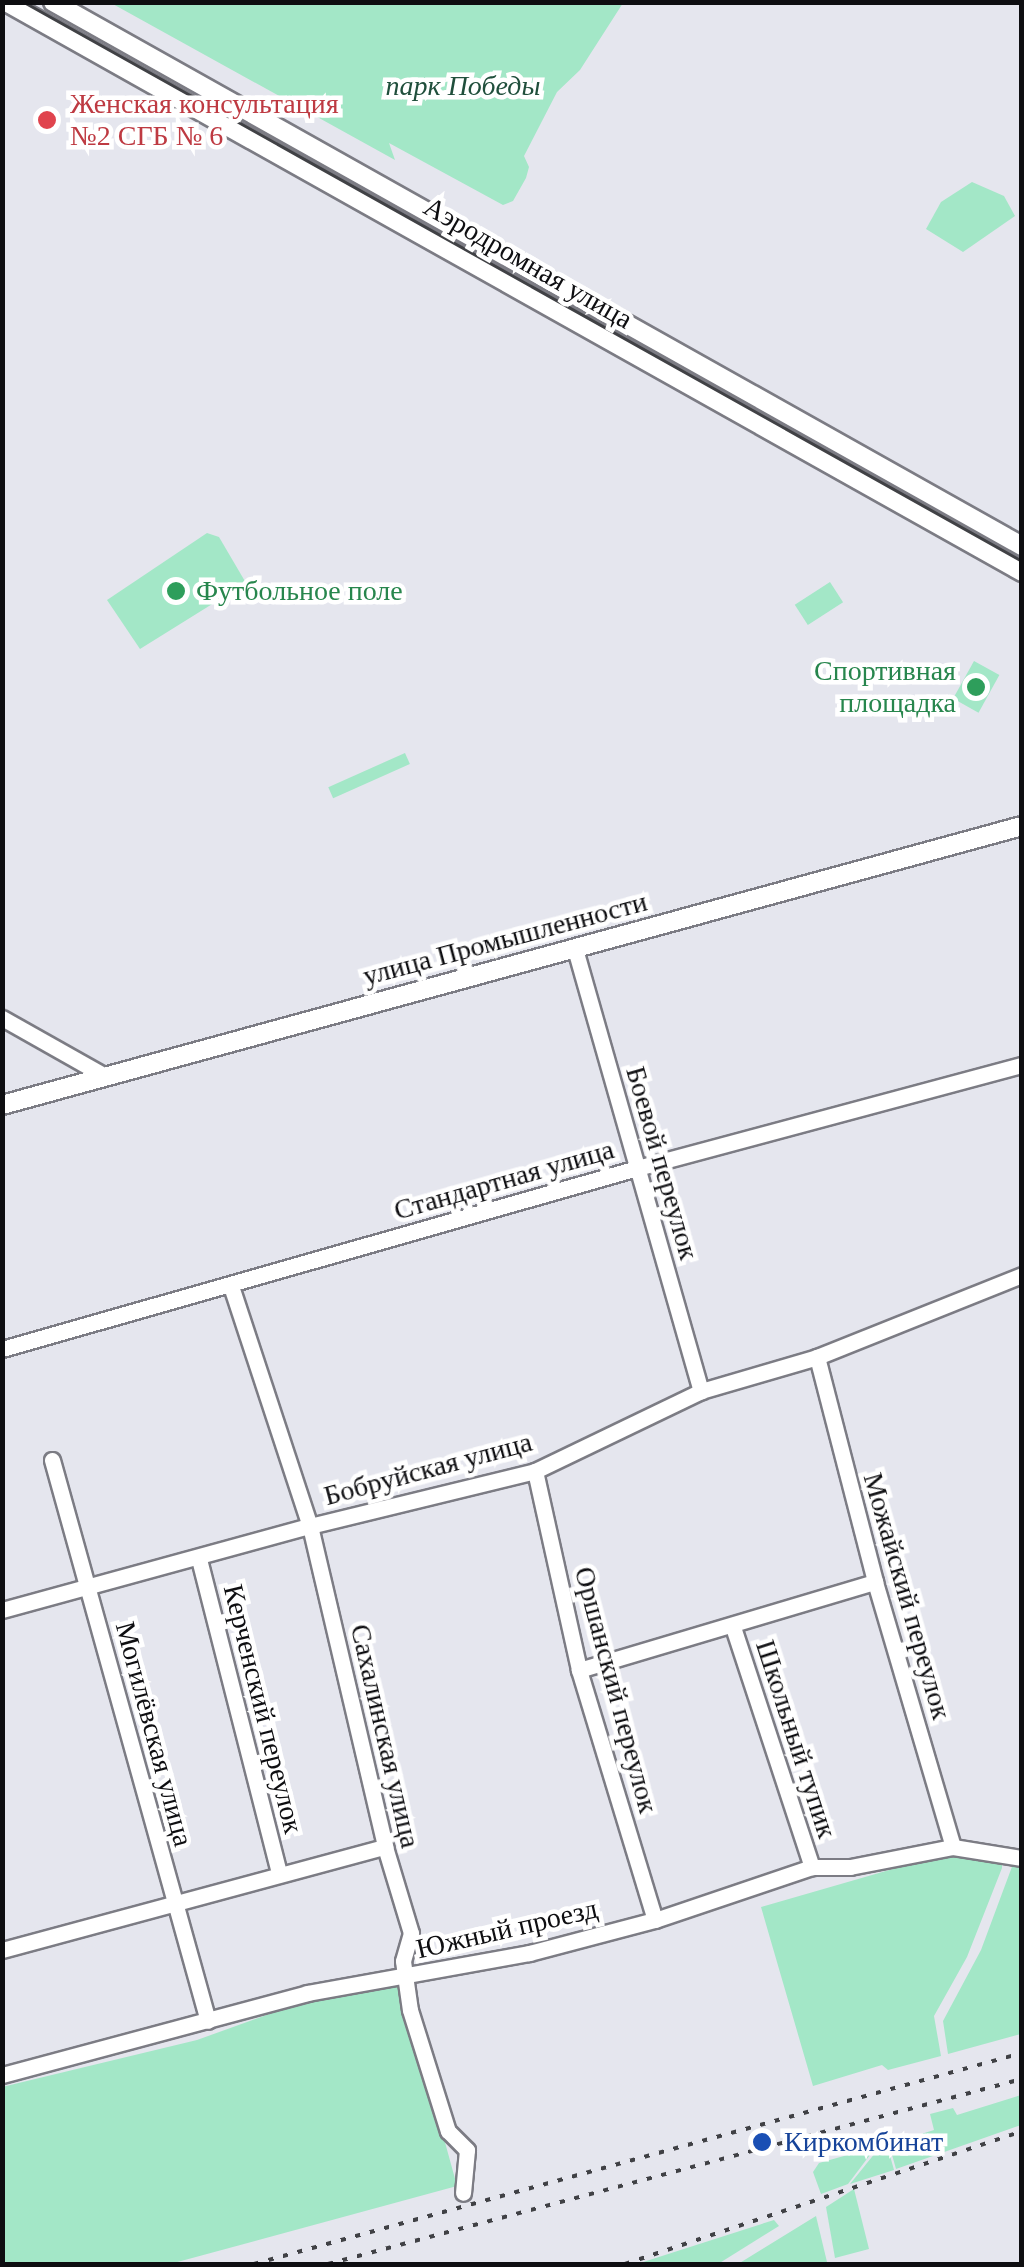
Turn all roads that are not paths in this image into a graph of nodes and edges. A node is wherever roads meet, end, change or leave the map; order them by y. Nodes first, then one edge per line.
1 (6, 2) edge
2 (53, 2) edge
3 (1022, 546) edge
4 (1022, 572) edge
5 (1022, 826) edge
6 (576, 949) junction
7 (2, 1018) edge
8 (1022, 1065) edge
9 (105, 1076) junction
10 (2, 1105) edge
11 (637, 1168) junction
12 (1022, 1275) edge
13 (231, 1286) junction
14 (2, 1349) edge
15 (817, 1357) junction
16 (702, 1391) junction
17 (52, 1460) dead end
18 (535, 1471) junction
19 (310, 1526) junction
20 (199, 1558) junction
21 (876, 1582) junction
22 (88, 1588) junction
23 (2, 1610) edge
24 (733, 1627) junction
25 (579, 1670) junction
26 (953, 1846) junction
27 (385, 1847) junction
28 (1022, 1858) edge
29 (812, 1867) junction
30 (279, 1872) junction
31 (174, 1904) junction
32 (655, 1920) junction
33 (2, 1950) edge
34 (404, 1978) junction
35 (208, 2021) junction
36 (2, 2075) edge
37 (464, 2193) dead end

1 - 4 main road, Аэродромная улица
2 - 3 main road, Аэродромная улица
5 - 6 main road, улица Промышленности
6 - 9 main road, улица Промышленности
6 - 11 street, Боевой переулок
7 - 9 street
8 - 11 street, Стандартная улица
9 - 10 main road, улица Промышленности
11 - 13 street, Стандартная улица
11 - 16 street, Боевой переулок
12 - 15 street, Бобруйская улица
13 - 14 street, Стандартная улица
13 - 19 street, Сахалинская улица
15 - 16 street, Бобруйская улица
15 - 21 street, Можайский переулок
16 - 18 street, Бобруйская улица
17 - 22 street, Могилёвская улица
18 - 19 street, Бобруйская улица
18 - 25 street, Оршанский переулок
19 - 20 street, Бобруйская улица
19 - 27 street, Сахалинская улица
20 - 22 street, Бобруйская улица
20 - 30 street, Керченский переулок
21 - 24 street
21 - 26 street, Можайский переулок
22 - 23 street, Бобруйская улица
22 - 31 street, Могилёвская улица
24 - 25 street
24 - 29 street, Школьный тупик
25 - 32 street, Оршанский переулок
26 - 28 street, Южный проезд
26 - 29 street, Южный проезд
27 - 30 street
27 - 34 street, Сахалинская улица
29 - 32 street, Южный проезд
30 - 31 street
31 - 33 street
31 - 35 street, Могилёвская улица
32 - 34 street, Южный проезд
34 - 35 street, Южный проезд
34 - 37 street, Сахалинская улица
35 - 36 street, Южный проезд

